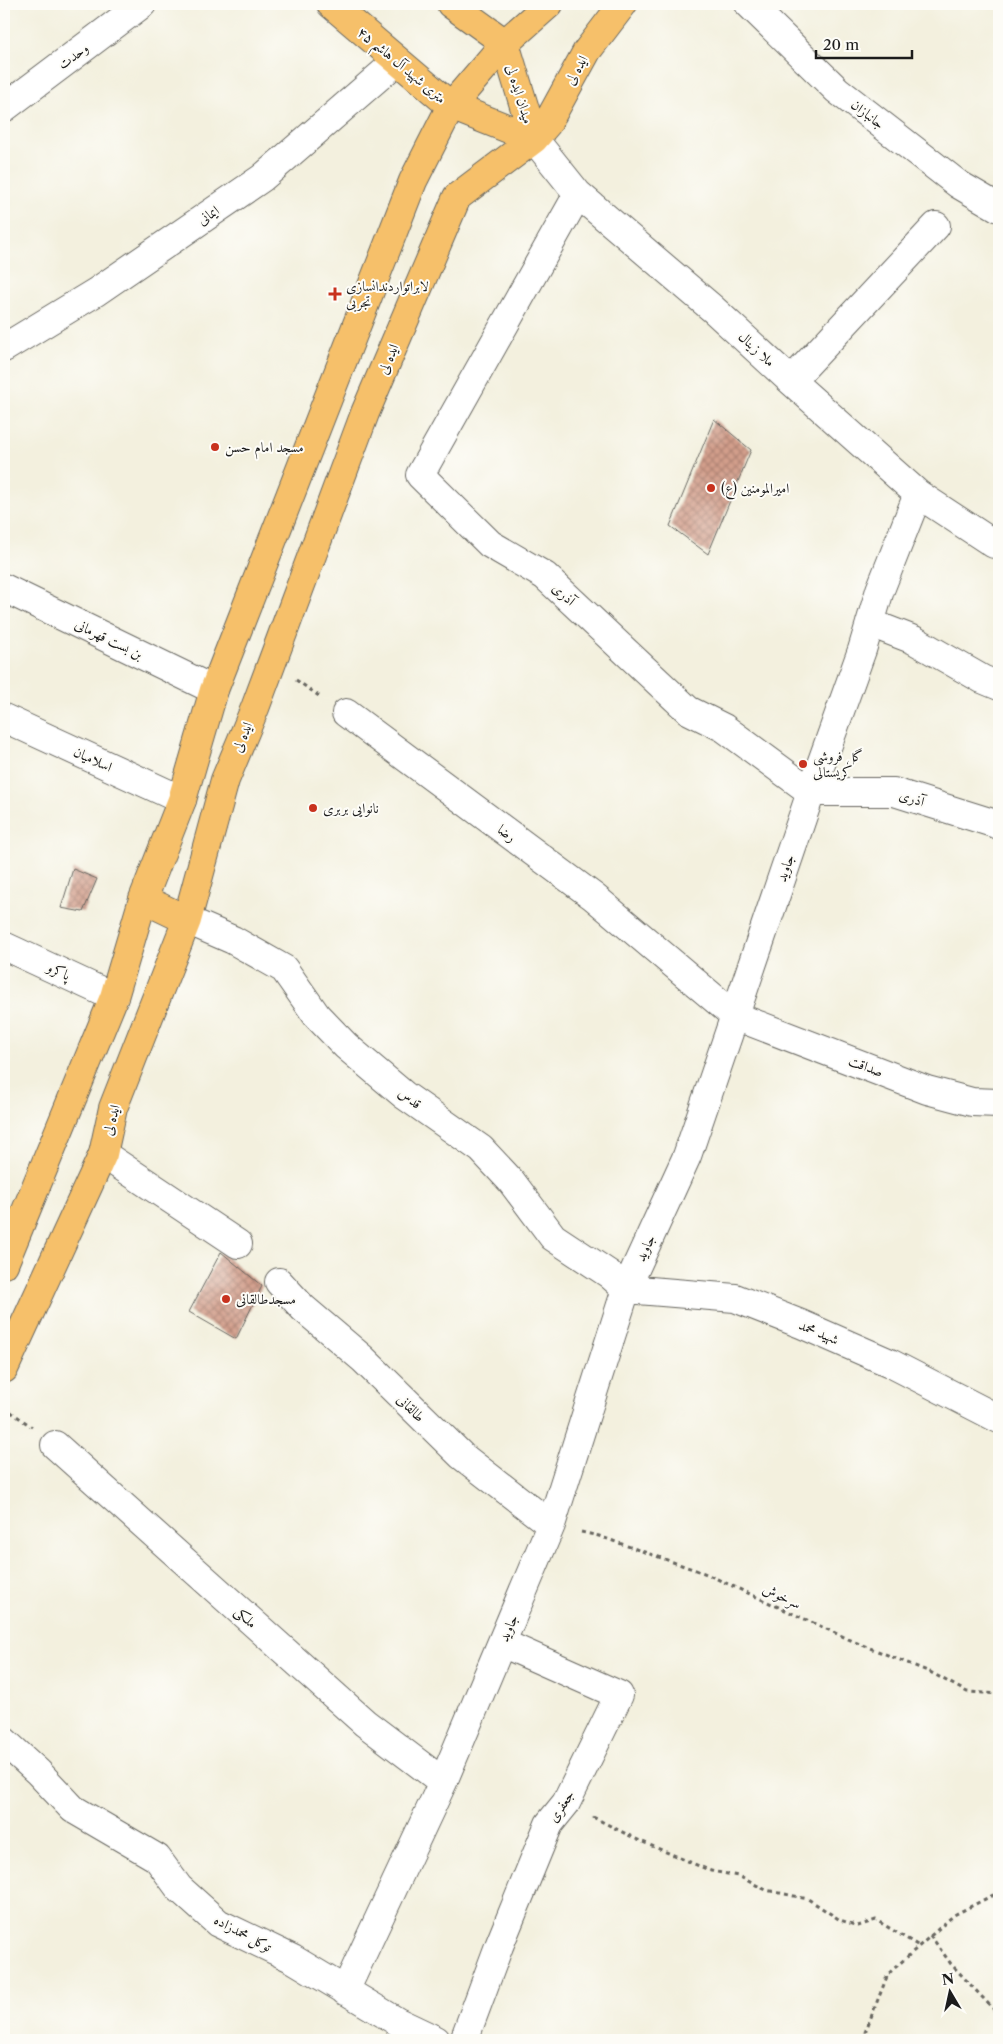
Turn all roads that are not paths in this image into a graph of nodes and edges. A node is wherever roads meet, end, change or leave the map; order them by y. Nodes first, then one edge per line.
1 (142, 4) edge
2 (331, 4) edge
3 (450, 4) edge
4 (549, 4) edge
5 (623, 4) edge
6 (749, 4) edge
7 (505, 43) junction
8 (397, 61) junction
9 (451, 106) junction
10 (4, 108) edge
11 (534, 139) junction
12 (578, 194) junction
13 (999, 208) edge
14 (936, 226) dead end
15 (4, 348) edge
16 (791, 381) junction
17 (918, 494) junction
18 (994, 544) dead end
19 (4, 588) edge
20 (870, 623) junction
21 (999, 686) edge
22 (214, 690) junction
23 (346, 713) road end
24 (4, 718) edge
25 (811, 792) junction
26 (182, 800) junction
27 (999, 825) edge
28 (143, 899) junction
29 (187, 920) junction
30 (4, 946) edge
31 (114, 997) junction
32 (735, 1016) junction
33 (999, 1103) edge
34 (103, 1154) junction
35 (238, 1244) dead end
36 (4, 1264) edge
37 (279, 1282) dead end
38 (626, 1289) junction
39 (4, 1369) edge
40 (999, 1419) edge
41 (55, 1445) dead end
42 (551, 1525) junction
43 (502, 1643) junction
44 (4, 1741) edge
45 (443, 1782) junction
46 (345, 1991) junction
47 (436, 2040) edge
48 (464, 2040) edge

1 - 10 street, وحدت
2 - 8 main road, ۴۵ متری شهید آل هاشم
3 - 7 main road
4 - 7 main road
5 - 11 main road, ایده لی
6 - 13 street, جانبازان
7 - 9 main road, میدان ایده لی
7 - 11 main road, میدان ایده لی
8 - 9 main road, ۴۵ متری شهید آل هاشم
8 - 15 street, ایمانی
9 - 11 main road, میدان ایده لی
9 - 22 main road
11 - 12 street, ملا زینال
11 - 29 main road, ایده لى
12 - 16 street, ملا زینال
12 - 25 street, آذری
14 - 16 street
16 - 17 street, ملا زینال
17 - 18 street, ملا زینال
17 - 20 street, جاوید
19 - 22 street, بن بست قهرمانی
20 - 21 street
20 - 25 street, جاوید
22 - 26 main road
23 - 32 street, رضا
24 - 26 street, اسلامیان
25 - 27 street, آذری
25 - 32 street, جاوید
26 - 28 main road
28 - 29 main road
28 - 31 main road
29 - 34 main road, ایده لى
29 - 38 street, قدس
30 - 31 street, پاکرو
31 - 36 main road
32 - 33 street, صداقت
32 - 38 street, جاوید
34 - 35 street
34 - 39 main road, ایده لى
37 - 42 street, طالقانی
38 - 40 street, شهید محمد
38 - 42 street, جاوید
41 - 45 street, ملکی
42 - 43 street, جاوید
43 - 45 street, جاوید
43 - 48 street, جعفری
44 - 46 street, توکل محمدزاده
45 - 46 street, جاوید
46 - 47 street, توکل محمدزاده

